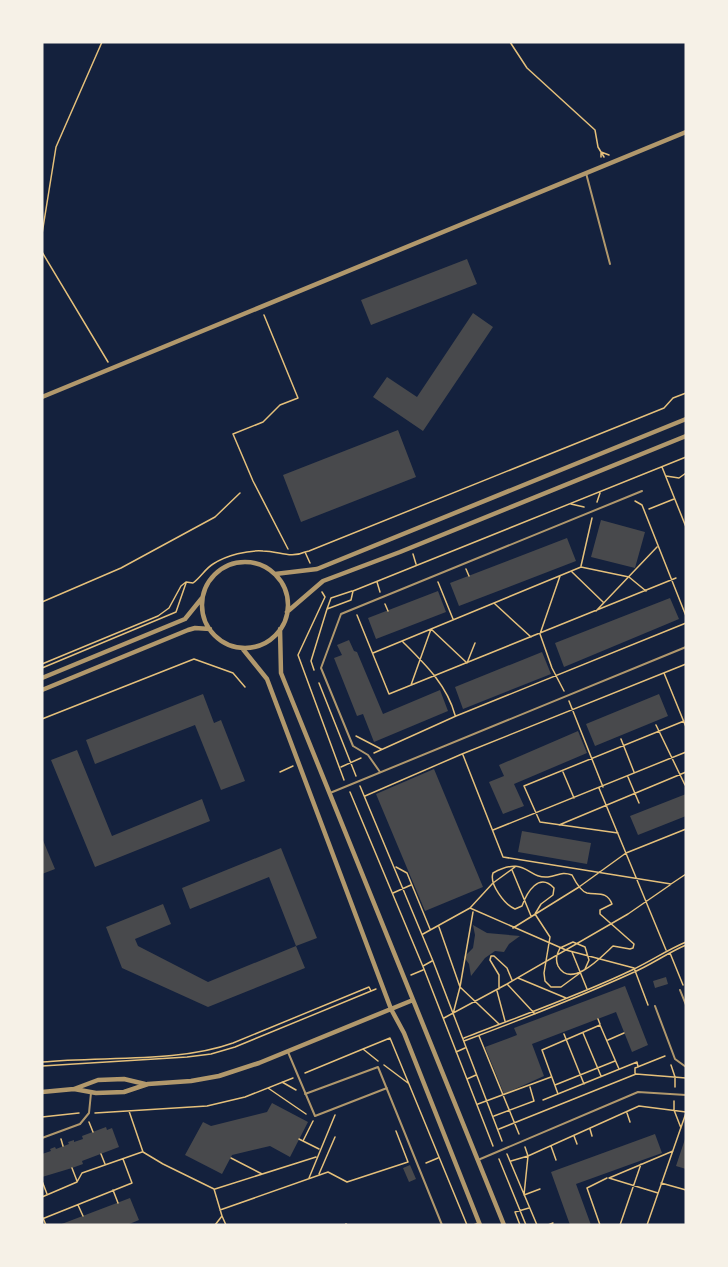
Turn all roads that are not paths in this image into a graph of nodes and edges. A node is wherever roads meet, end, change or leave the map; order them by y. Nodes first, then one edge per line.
1 (686, 132) edge
2 (586, 173) junction
3 (610, 264) dead end
4 (42, 397) edge
5 (686, 419) edge
6 (686, 435) edge
7 (642, 491) dead end
8 (275, 574) junction
9 (202, 598) junction
10 (287, 612) junction
11 (210, 629) junction
12 (280, 629) junction
13 (686, 647) edge
14 (242, 648) junction
15 (42, 678) edge
16 (42, 690) edge
17 (380, 772) junction
18 (330, 793) junction
19 (680, 990) dead end
20 (413, 1000) junction
21 (686, 1005) edge
22 (655, 1006) dead end
23 (391, 1009) junction
24 (288, 1052) junction
25 (686, 1067) edge
26 (148, 1084) junction
27 (74, 1089) junction
28 (387, 1089) junction
29 (42, 1092) edge
30 (91, 1093) junction
31 (305, 1094) junction
32 (686, 1095) edge
33 (42, 1138) edge
34 (478, 1160) junction
35 (478, 1224) edge
36 (442, 1225) edge
37 (504, 1225) edge

1 - 2 street
2 - 3 lane
2 - 4 street
5 - 8 street
6 - 10 street
7 - 17 lane
8 - 9 street
8 - 10 street
9 - 11 street
9 - 15 street
10 - 12 street
11 - 14 street
11 - 16 street
12 - 14 street
12 - 18 street
13 - 17 lane
14 - 23 street
17 - 18 lane
18 - 20 street
19 - 21 lane
20 - 23 street
20 - 34 street
22 - 25 lane
23 - 24 street
23 - 35 street
24 - 26 street
24 - 31 lane
26 - 27 street
26 - 30 street
27 - 29 street
27 - 30 street
28 - 31 lane
28 - 31 lane
28 - 36 lane
30 - 33 lane
32 - 34 lane
34 - 37 street

